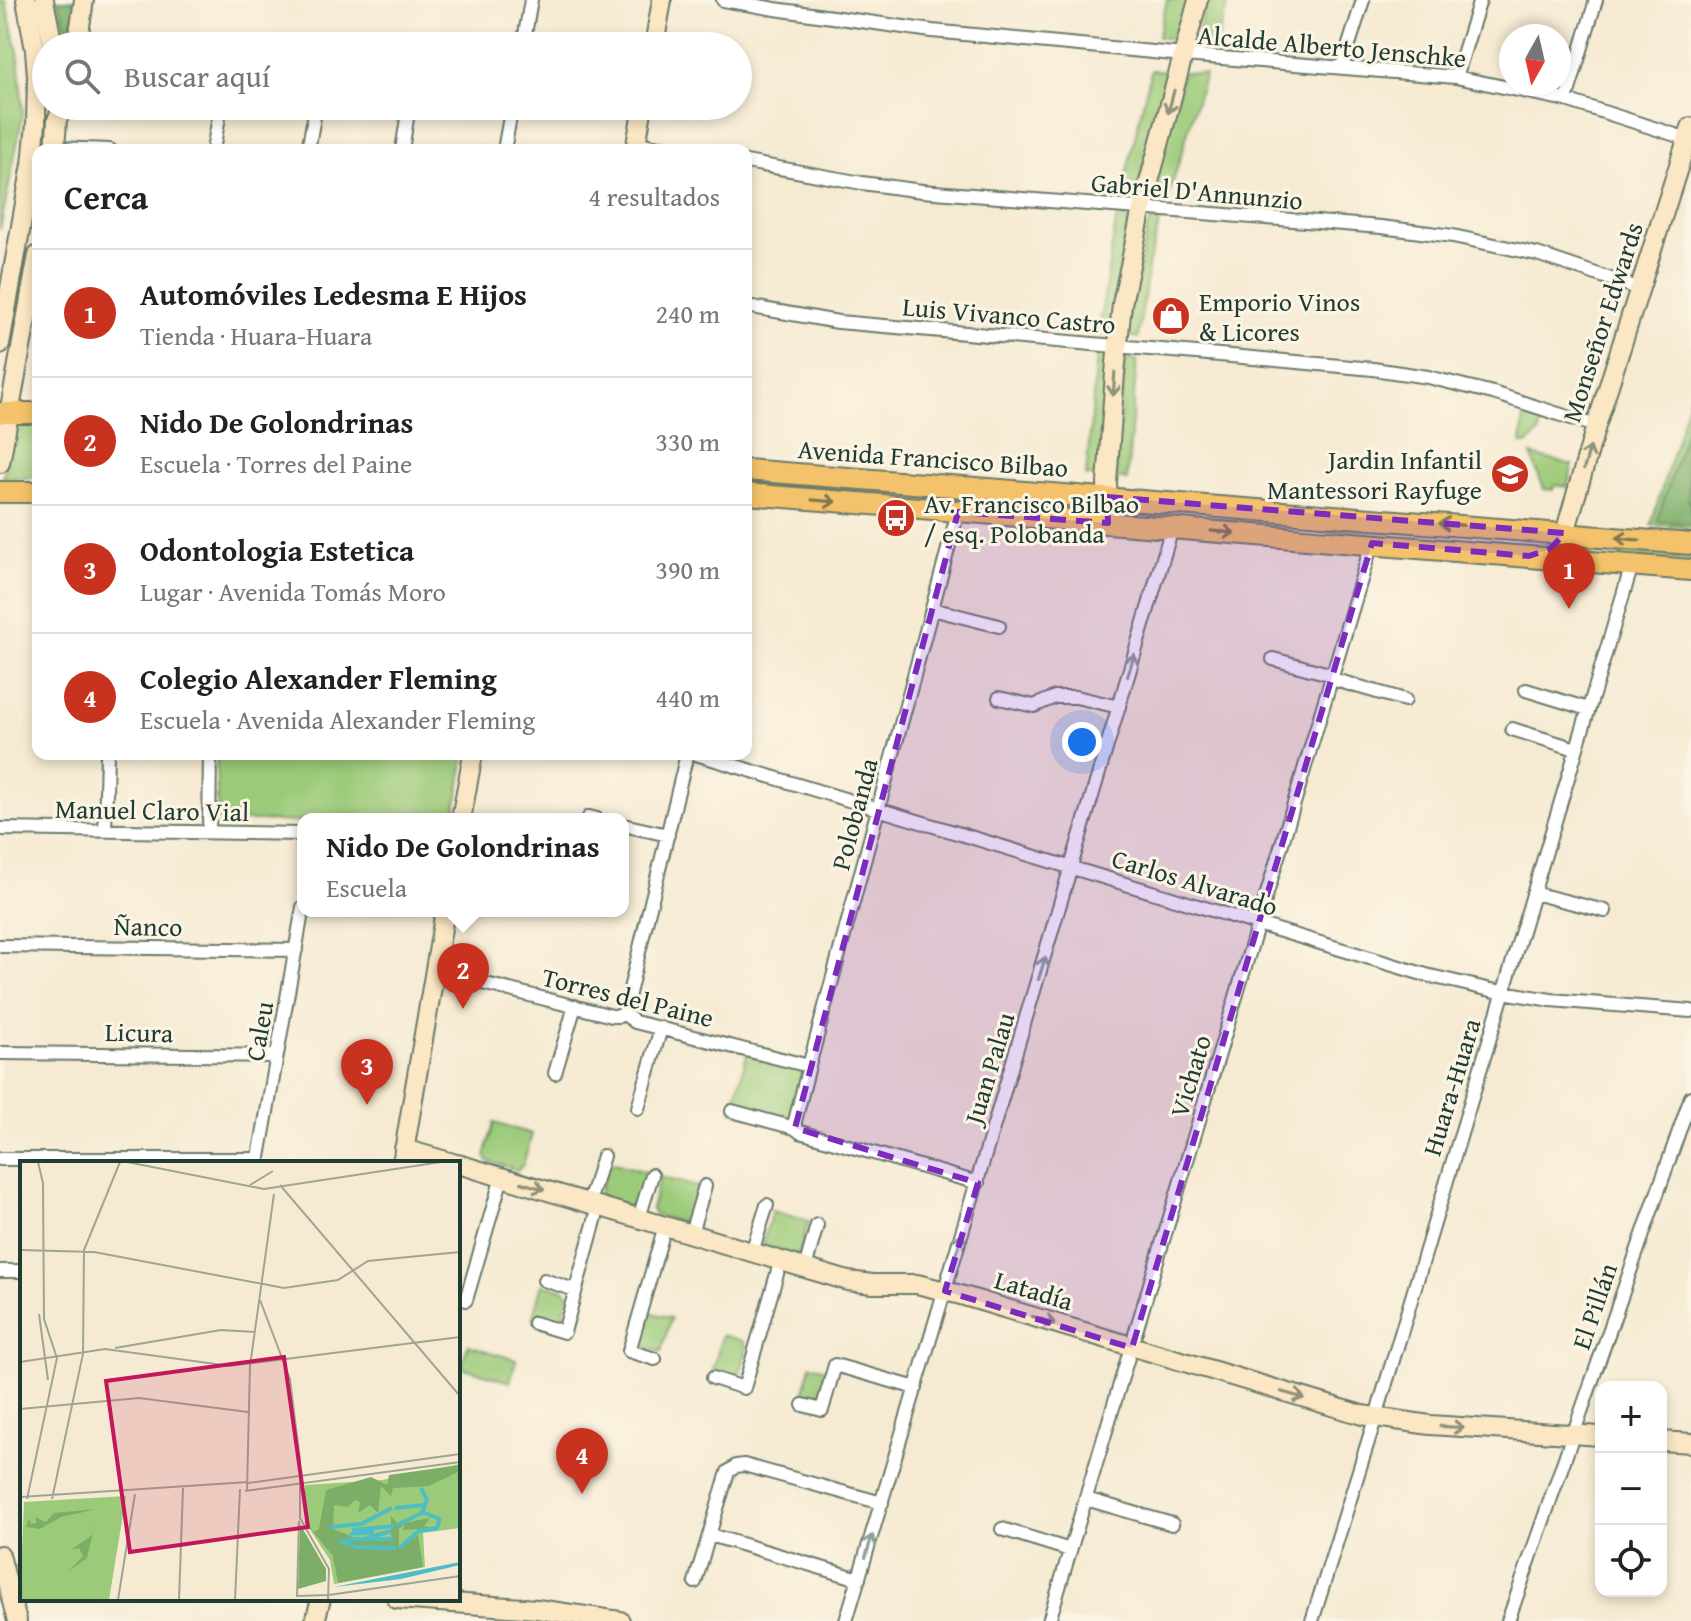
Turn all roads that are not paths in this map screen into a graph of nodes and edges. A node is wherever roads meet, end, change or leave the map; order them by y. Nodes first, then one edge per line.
1 (26, 0) edge
2 (44, 0) edge
3 (84, 0) edge
4 (531, 0) edge
5 (662, 0) edge
6 (723, 0) edge
7 (1198, 0) edge
8 (1363, 0) edge
9 (1480, 0) edge
10 (1596, 0) edge
11 (50, 32) edge
12 (79, 32) edge
13 (525, 32) edge
14 (656, 32) edge
15 (32, 33) edge
16 (1184, 55) junction
17 (1342, 67) junction
18 (1456, 77) junction
19 (1566, 100) junction
20 (36, 120) edge
21 (58, 120) edge
22 (218, 120) edge
23 (313, 120) edge
24 (407, 120) edge
25 (509, 120) edge
26 (641, 120) edge
27 (1690, 136) edge
28 (34, 144) edge
29 (56, 144) edge
30 (214, 144) edge
31 (309, 144) edge
32 (403, 144) edge
33 (505, 144) edge
34 (637, 144) edge
35 (752, 163) edge
36 (32, 164) edge
37 (1142, 208) junction
38 (1640, 289) junction
39 (752, 307) edge
40 (32, 314) edge
41 (0, 344) edge
42 (1117, 347) junction
43 (5, 413) edge
44 (32, 413) edge
45 (1596, 426) junction
46 (0, 463) edge
47 (752, 470) edge
48 (0, 492) edge
49 (32, 492) edge
50 (1107, 497) junction
51 (752, 498) edge
52 (958, 512) junction
53 (1109, 523) junction
54 (1172, 528) junction
55 (1565, 533) junction
56 (1372, 543) junction
57 (1691, 544) edge
58 (1529, 556) junction
59 (1632, 565) junction
60 (1691, 570) edge
61 (932, 609) junction
62 (999, 626) dead end
63 (1273, 659) dead end
64 (1333, 677) junction
65 (1526, 690) dead end
66 (999, 698) dead end
67 (1405, 700) dead end
68 (1119, 707) junction
69 (1588, 709) junction
70 (1512, 729) dead end
71 (1576, 749) junction
72 (107, 760) edge
73 (210, 760) edge
74 (472, 760) edge
75 (686, 760) edge
76 (716, 760) edge
77 (878, 810) junction
78 (462, 813) edge
79 (629, 826) edge
80 (0, 829) edge
81 (105, 831) junction
82 (209, 832) junction
83 (297, 834) edge
84 (668, 835) junction
85 (1072, 868) junction
86 (1533, 893) junction
87 (1605, 911) dead end
88 (301, 917) edge
89 (444, 917) edge
90 (1259, 924) junction
91 (0, 946) edge
92 (296, 950) junction
93 (435, 971) junction
94 (1503, 992) junction
95 (575, 1006) junction
96 (1691, 1011) edge
97 (624, 1014) junction
98 (661, 1028) junction
99 (0, 1053) edge
100 (277, 1056) junction
101 (809, 1066) junction
102 (555, 1073) dead end
103 (1691, 1097) edge
104 (638, 1108) dead end
105 (732, 1111) dead end
106 (795, 1128) junction
107 (403, 1156) edge
108 (603, 1156) dead end
109 (0, 1159) edge
110 (259, 1161) edge
111 (436, 1161) edge
112 (460, 1165) edge
113 (652, 1175) dead end
114 (502, 1177) junction
115 (978, 1183) junction
116 (705, 1186) dead end
117 (594, 1204) junction
118 (767, 1205) dead end
119 (639, 1218) junction
120 (817, 1225) dead end
121 (665, 1226) junction
122 (691, 1233) junction
123 (752, 1252) junction
124 (781, 1260) junction
125 (805, 1268) junction
126 (544, 1280) dead end
127 (575, 1290) junction
128 (945, 1291) junction
129 (466, 1300) dead end
130 (534, 1323) dead end
131 (1132, 1348) junction
132 (655, 1359) dead end
133 (713, 1378) dead end
134 (916, 1388) junction
135 (803, 1405) dead end
136 (1375, 1418) junction
137 (1573, 1434) junction
138 (1595, 1436) edge
139 (1667, 1441) edge
140 (1691, 1443) edge
141 (1086, 1499) junction
142 (882, 1503) junction
143 (1172, 1524) dead end
144 (1002, 1529) dead end
145 (710, 1535) junction
146 (1070, 1550) junction
147 (0, 1555) edge
148 (859, 1579) junction
149 (695, 1582) dead end
150 (10, 1592) edge
151 (320, 1601) edge
152 (426, 1601) edge
153 (17, 1621) edge
154 (315, 1621) edge
155 (620, 1621) edge
156 (846, 1621) edge
157 (1049, 1621) edge
158 (1312, 1621) edge
159 (1508, 1621) edge

1 - 15 street
2 - 11 street
3 - 12 street
4 - 13 street
5 - 14 street
6 - 16 street, Alcalde Alberto Jenschke
7 - 16 street
8 - 17 street
9 - 18 street
10 - 19 street
16 - 17 street, Alcalde Alberto Jenschke
16 -> 37 street
17 - 18 street, Alcalde Alberto Jenschke
18 - 19 street, Alcalde Alberto Jenschke
19 - 27 street, Alcalde Alberto Jenschke
20 - 28 street
21 - 29 street
22 - 30 street
23 - 31 street
24 - 32 street
25 - 33 street
26 - 34 street
27 - 38 street, Monseñor Edwards
35 - 37 street, Gabriel D'Annunzio
36 - 41 street
37 - 38 street, Gabriel D'Annunzio
37 - 42 street
38 - 45 street, Monseñor Edwards
39 - 42 street, Luis Vivanco Castro
40 - 43 street
42 - 45 street, Luis Vivanco Castro
42 -> 50 street
43 - 44 main road
43 - 46 street
55 -> 45 street, Monseñor Edwards
47 - 50 main road, Avenida Francisco Bilbao
48 - 49 main road
50 - 53 street
55 -> 50 main road, Avenida Francisco Bilbao
51 -> 52 main road, Avenida Francisco Bilbao
52 - 53 main road, Avenida Francisco Bilbao
52 - 61 street, Polobanda
53 - 54 main road, Avenida Francisco Bilbao
54 -> 56 main road, Avenida Francisco Bilbao
68 -> 54 street, Juan Palau
57 -> 55 main road, Avenida Francisco Bilbao
55 - 58 main road
56 - 58 main road, Avenida Francisco Bilbao
56 - 64 street, Vichato
58 - 59 main road, Avenida Francisco Bilbao
59 - 60 main road, Avenida Francisco Bilbao
59 - 69 street, Huara-Huara
61 - 62 street
61 - 77 street, Polobanda
63 - 64 street
64 - 67 street
64 - 90 street, Vichato
65 - 69 street
66 - 68 street
68 - 85 street, Juan Palau
69 - 71 street, Huara-Huara
70 - 71 street
71 - 86 street, Huara-Huara
72 - 81 street
73 - 82 street
74 - 78 street
75 - 84 street
76 - 77 street, Carlos Alvarado
77 - 85 street, Carlos Alvarado
77 - 101 street, Polobanda
79 - 84 street
80 - 81 street, Manuel Claro Vial
81 - 82 street, Manuel Claro Vial
82 - 83 street, Manuel Claro Vial
84 - 97 street
85 - 90 street, Carlos Alvarado
115 -> 85 street, Juan Palau
86 - 87 street
86 - 94 street, Huara-Huara
88 - 92 street, Caleu
89 - 93 street
90 - 94 street, Carlos Alvarado
90 - 131 street, Vichato
91 - 92 street, Ñanco
92 - 100 street, Caleu
93 - 95 street, Torres del Paine
93 - 107 street
94 - 96 street, Carlos Alvarado
94 - 136 street, Huara-Huara
95 - 97 street, Torres del Paine
95 - 102 street
97 - 98 street, Torres del Paine
98 - 101 street, Torres del Paine
98 - 104 street
99 - 100 street, Licura
100 - 110 street, Caleu
101 - 106 street, Polobanda
103 - 137 street, El Pillán
105 - 106 street
106 - 115 street
107 - 111 street, Latadía
108 - 117 street
109 - 110 street
112 - 114 street, Latadía
113 - 119 street
114 -> 117 street, Latadía
114 - 129 street
128 -> 115 street, Juan Palau
116 - 122 street
117 - 119 street, Latadía
117 - 127 street
118 - 123 street
119 - 121 street, Latadía
120 - 125 street
121 - 122 street, Latadía
121 - 132 street
122 - 123 street, Latadía
123 - 124 street, Latadía
124 - 125 street, Latadía
124 - 133 street
125 - 128 street, Latadía
126 - 127 street
127 - 130 street
128 -> 131 street, Latadía
128 - 134 street, Juan Palau
131 -> 136 street, Latadía
131 - 141 street, Vichato
134 - 135 street
134 - 142 street, Juan Palau
136 -> 137 street, Latadía
136 - 158 street, Huara-Huara
137 - 138 street, Latadía
137 - 159 street, El Pillán
139 - 140 street
141 - 143 street
141 - 146 street, Vichato
142 - 145 street
148 -> 142 street, Juan Palau
144 - 146 street
145 - 148 street
145 - 149 street
146 - 157 street, Vichato
147 - 150 street
148 - 156 street, Juan Palau
150 - 153 street
151 - 154 street
152 - 155 street

